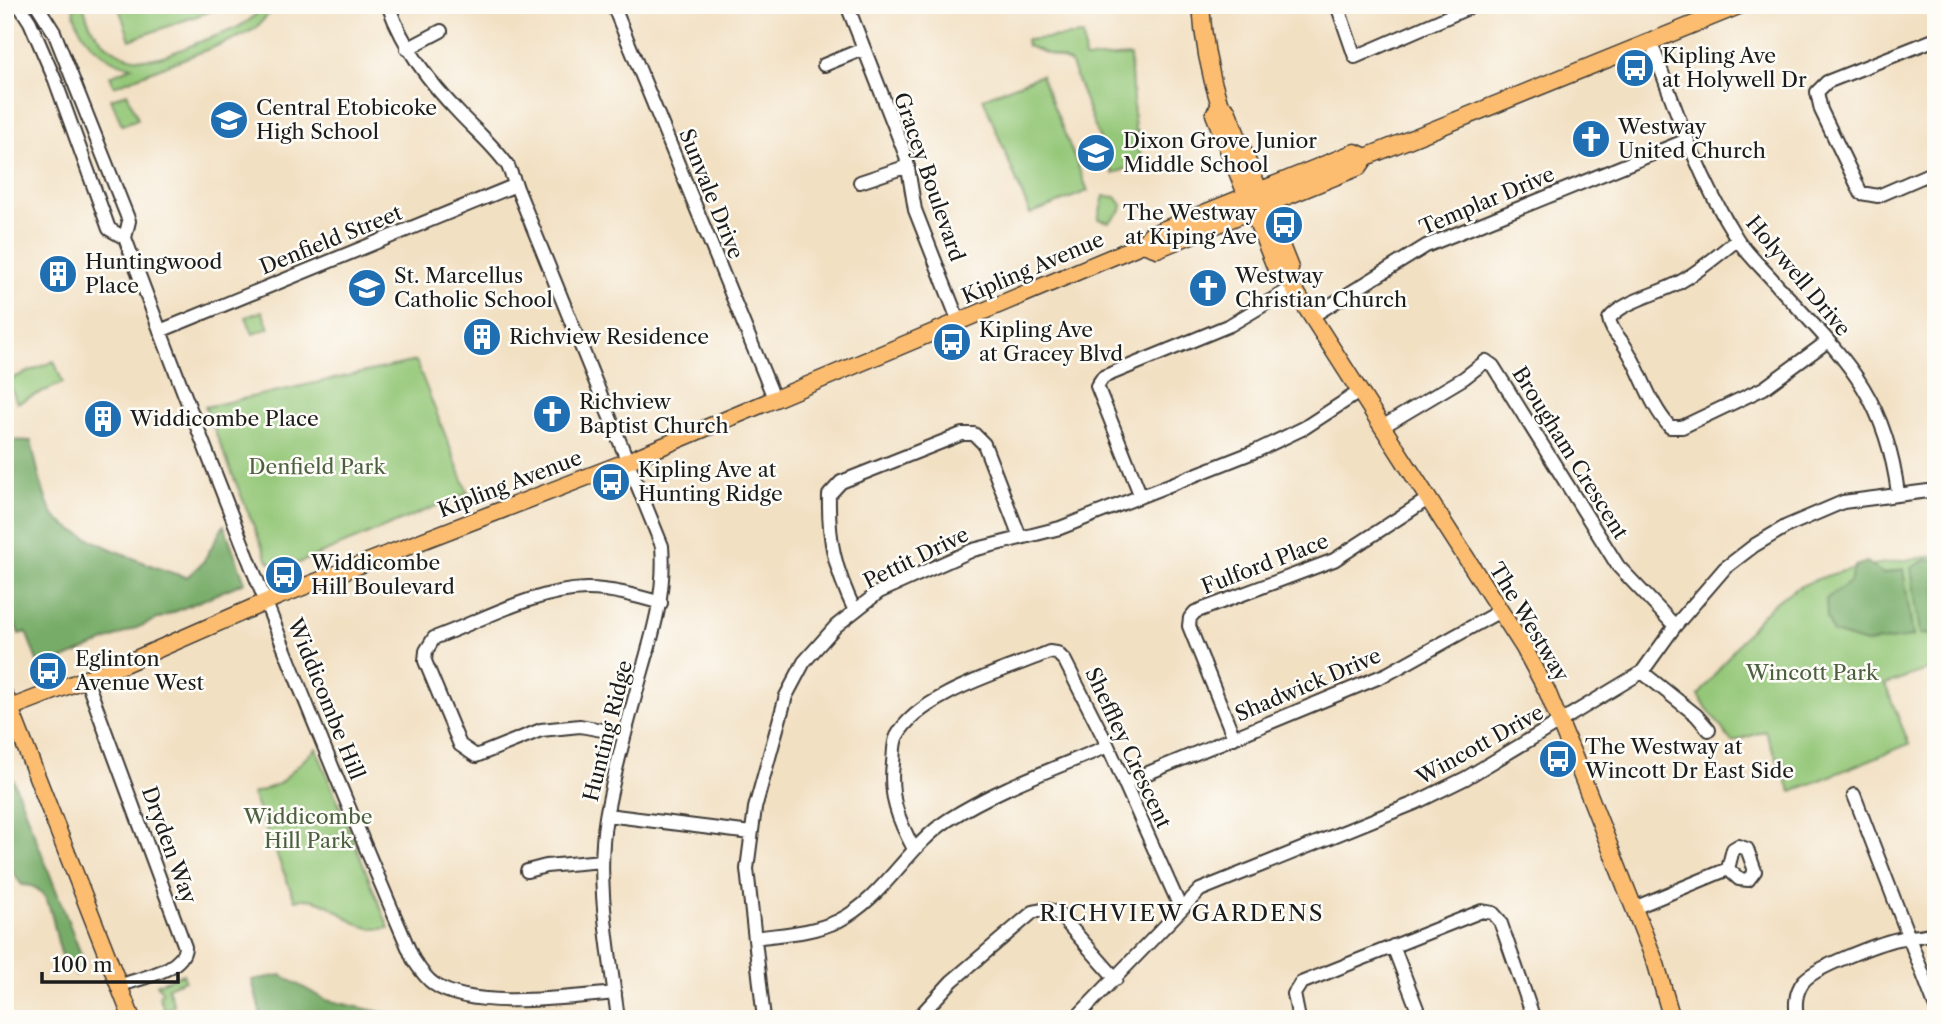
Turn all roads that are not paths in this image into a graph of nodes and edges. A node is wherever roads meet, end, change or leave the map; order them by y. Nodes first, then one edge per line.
1 (19, 5) edge
2 (388, 5) edge
3 (613, 5) edge
4 (847, 5) edge
5 (1201, 5) edge
6 (1337, 5) edge
7 (1475, 5) edge
8 (1741, 5) edge
9 (41, 10) edge
10 (30, 22) junction
11 (441, 31) dead end
12 (1936, 39) edge
13 (1651, 42) junction
14 (407, 49) junction
15 (863, 49) junction
16 (824, 65) dead end
17 (1687, 140) junction
18 (908, 166) junction
19 (1936, 171) edge
20 (860, 182) dead end
21 (516, 185) junction
22 (1256, 201) junction
23 (125, 238) junction
24 (1737, 240) junction
25 (1290, 283) junction
26 (1311, 317) junction
27 (959, 321) junction
28 (160, 331) junction
29 (1828, 341) junction
30 (1359, 392) junction
31 (774, 398) junction
32 (1382, 427) junction
33 (628, 461) junction
34 (1936, 490) edge
35 (1140, 494) junction
36 (1898, 494) junction
37 (1428, 499) junction
38 (1020, 537) junction
39 (267, 602) junction
40 (661, 603) junction
41 (855, 611) junction
42 (1500, 611) junction
43 (1675, 626) junction
44 (1642, 672) junction
45 (86, 679) junction
46 (7, 704) edge
47 (1560, 722) junction
48 (1709, 730) dead end
49 (624, 734) junction
50 (1234, 738) junction
51 (1108, 746) junction
52 (1124, 783) junction
53 (1854, 795) dead end
54 (607, 815) junction
55 (751, 833) junction
56 (914, 849) junction
57 (602, 861) junction
58 (1728, 869) dead end
59 (527, 871) dead end
60 (1634, 908) junction
61 (1181, 909) junction
62 (1936, 932) edge
63 (755, 938) junction
64 (1909, 938) junction
65 (1393, 946) junction
66 (1116, 979) junction
67 (119, 986) junction
68 (615, 993) junction
69 (1936, 1007) edge
70 (132, 1019) edge
71 (618, 1019) edge
72 (764, 1019) edge
73 (916, 1019) edge
74 (1075, 1019) edge
75 (1299, 1019) edge
76 (1421, 1019) edge
77 (1534, 1019) edge
78 (1672, 1019) edge
79 (1797, 1019) edge

1 - 10 street
2 - 14 street, Hunting Ridge
3 - 31 street, Sunvale Drive
4 - 15 street, Gracey Boulevard
5 - 22 main road, The Westway
6 - 7 street
8 - 13 main road, Kipling Avenue
9 - 10 street
9 - 23 street
10 - 23 street
11 - 14 street
12 - 19 street
13 - 17 street, Holywell Drive
13 - 22 main road, Kipling Avenue
14 - 21 street, Hunting Ridge
15 - 16 street
15 - 18 street, Gracey Boulevard
17 - 24 street, Holywell Drive
17 - 26 street, Templar Drive
18 - 20 street
18 - 27 street, Gracey Boulevard
21 - 28 street, Denfield Street
21 - 33 street, Hunting Ridge
22 - 25 main road, The Westway
22 - 27 main road, Kipling Avenue
23 - 28 street
24 - 29 street, Holywell Drive
24 - 29 street
25 - 26 main road, The Westway
25 - 35 street
26 - 30 main road, The Westway
27 - 31 main road, Kipling Avenue
28 - 39 street
29 - 36 street, Holywell Drive
30 - 32 main road, The Westway
30 - 35 street, Pettit Drive
31 - 33 main road, Kipling Avenue
32 - 37 main road, The Westway
32 - 43 street, Brougham Crescent
33 - 39 main road, Kipling Avenue
33 - 40 street, Hunting Ridge
34 - 36 street, Wincott Drive
35 - 38 street, Pettit Drive
36 - 43 street, Wincott Drive
37 - 42 main road, The Westway
37 - 50 street, Fulford Place
38 - 41 street, Pettit Drive
38 - 41 street
39 - 45 main road, Kipling Avenue
39 - 68 street, Widdicombe Hill
40 - 49 street, Hunting Ridge
40 - 49 street
41 - 55 street, Pettit Drive
42 - 47 main road, The Westway
42 - 50 street, Shadwick Drive
43 - 44 street, Wincott Drive
44 - 47 street, Wincott Drive
44 - 48 street
45 - 46 main road, Kipling Avenue
45 - 67 street, Dryden Way
46 - 67 main road
47 - 60 main road, The Westway
47 - 61 street, Wincott Drive
49 - 54 street, Hunting Ridge
50 - 52 street, Shadwick Drive
51 - 52 street, Sheffley Crescent
51 - 56 street
51 - 56 street, Sheffley Crescent
52 - 61 street, Sheffley Crescent
53 - 64 street
54 - 55 street
54 - 57 street, Hunting Ridge
55 - 63 street, Pettit Drive
56 - 63 street
57 - 59 street
57 - 68 street, Hunting Ridge
58 - 60 street
60 - 78 main road, The Westway
61 - 66 street, Wincott Drive
62 - 64 street
63 - 72 street, Pettit Drive
64 - 69 street
64 - 79 street
65 - 75 street
65 - 76 street
65 - 77 street
66 - 73 street
66 - 74 street, Wincott Drive
67 - 70 main road
68 - 71 street, Hunting Ridge

